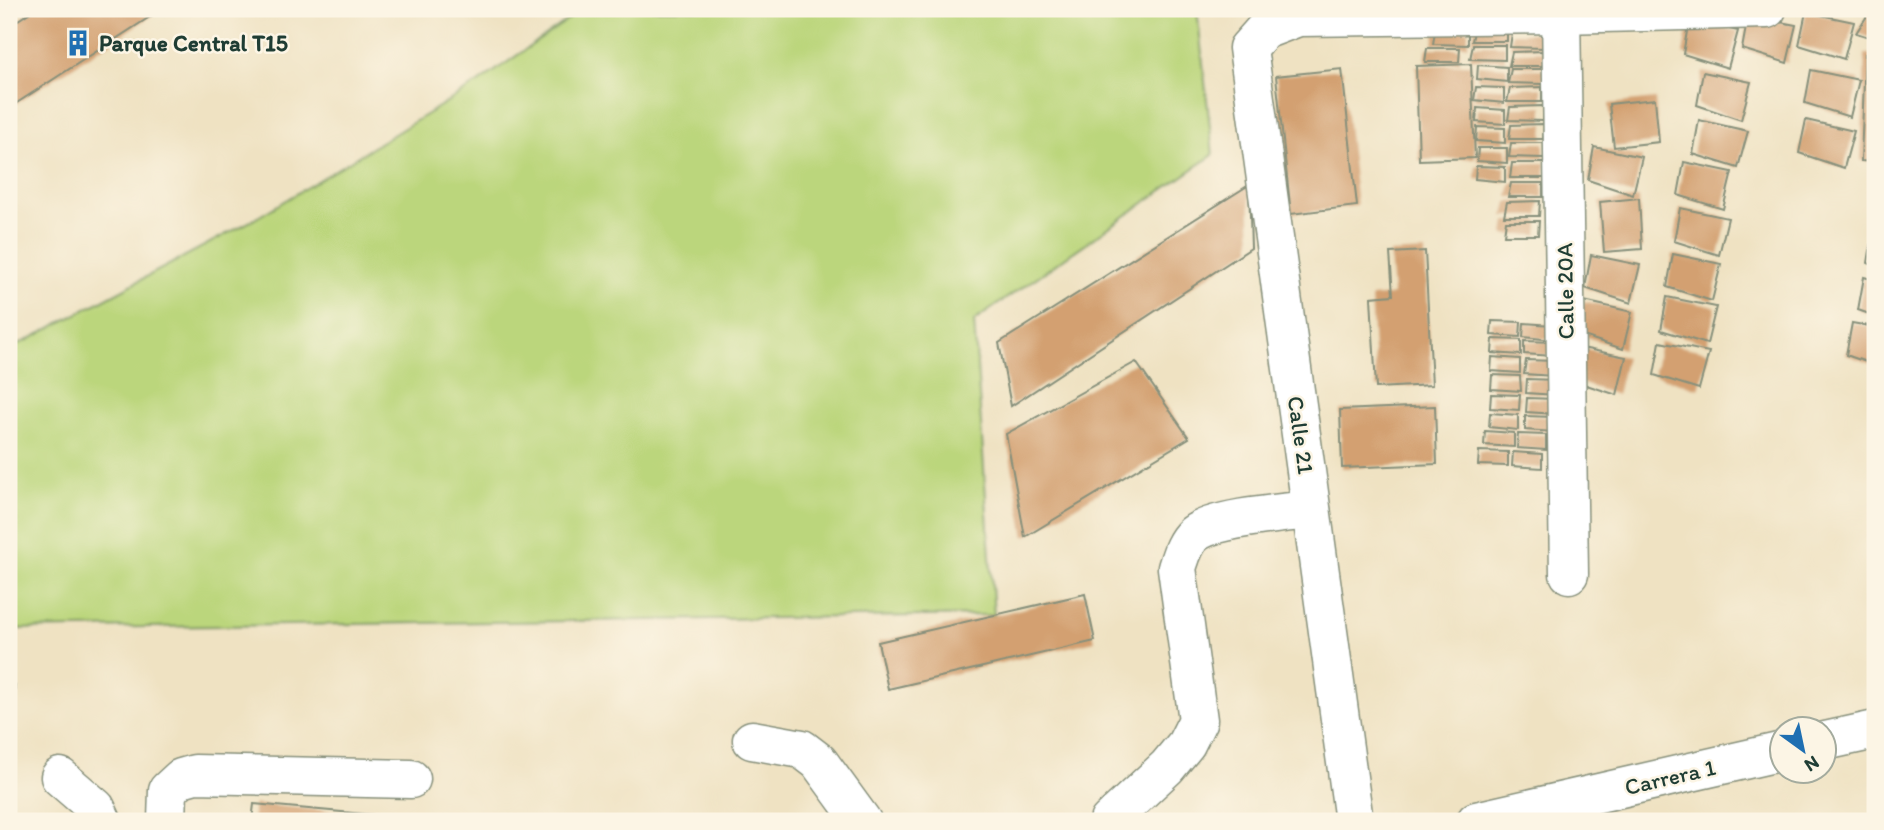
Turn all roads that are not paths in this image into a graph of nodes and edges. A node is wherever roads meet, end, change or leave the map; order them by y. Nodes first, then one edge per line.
1 (1767, 9) edge
2 (1561, 11) edge
3 (1311, 510) junction
4 (1569, 574) dead end
5 (1875, 730) edge
6 (1839, 738) edge
7 (752, 740) dead end
8 (1769, 754) edge
9 (60, 778) dead end
10 (411, 779) dead end
11 (102, 821) edge
12 (167, 821) edge
13 (862, 821) edge
14 (1109, 821) edge
15 (1354, 821) edge
16 (1476, 821) edge

1 - 2 street
2 - 3 street, Calle 21
2 - 4 street, Calle 20A
3 - 14 street
3 - 15 street, Calle 21
5 - 6 street
7 - 13 street
8 - 16 street, Carrera 1
9 - 11 street
10 - 12 street

